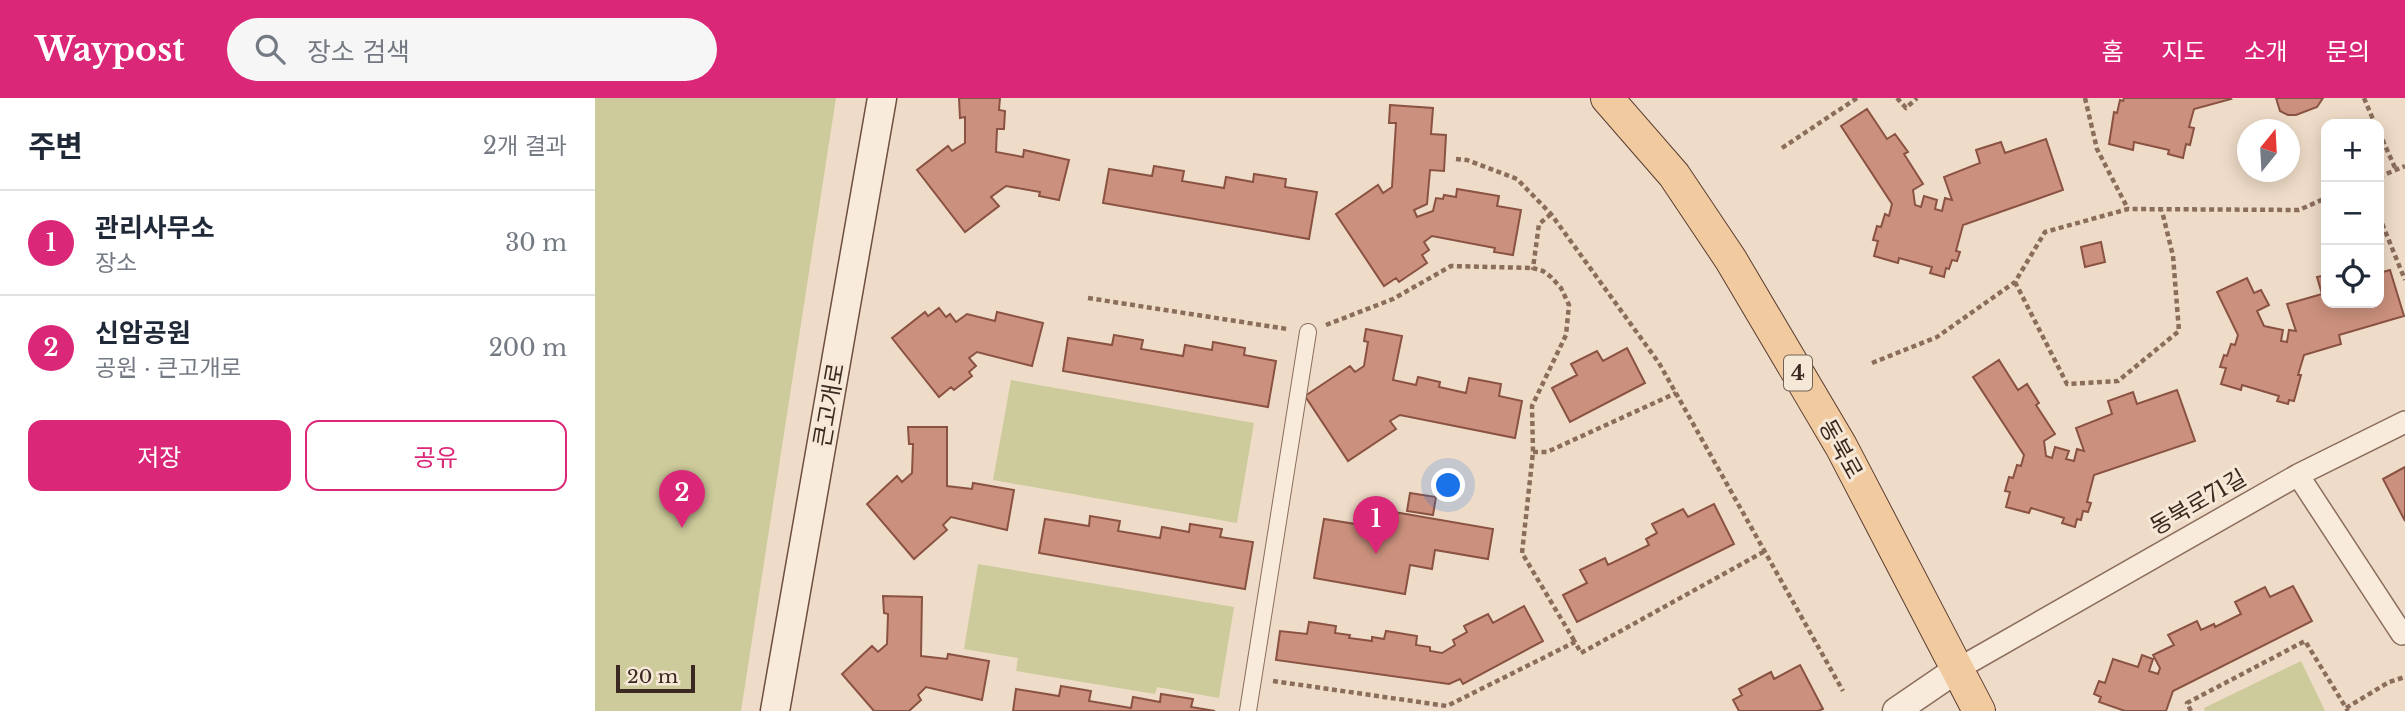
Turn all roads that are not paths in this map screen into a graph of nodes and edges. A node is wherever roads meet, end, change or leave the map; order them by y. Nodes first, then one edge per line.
1 (882, 98) edge
2 (1607, 98) edge
3 (1308, 332) road end
4 (2405, 422) edge
5 (2298, 475) junction
6 (2405, 633) edge
7 (1956, 670) junction
8 (775, 711) edge
9 (1248, 711) edge
10 (1896, 711) edge
11 (1979, 711) edge

1 - 8 main road, 큰고개로
2 - 7 main road, 동북로 / 4
3 - 9 street
4 - 5 street, 동북로71길
5 - 6 street
5 - 7 street, 동북로71길
7 - 10 street
7 - 11 main road, 동북로 / 4

